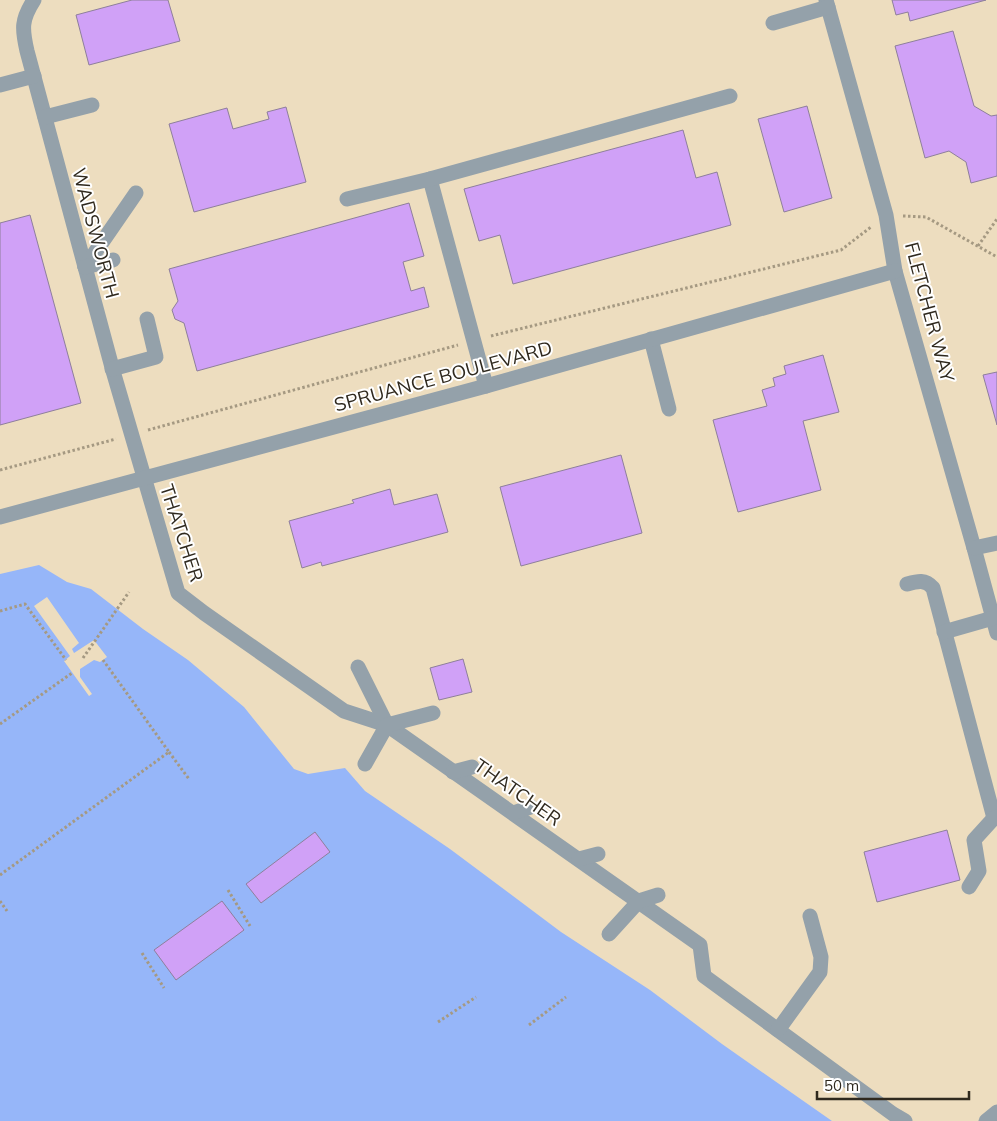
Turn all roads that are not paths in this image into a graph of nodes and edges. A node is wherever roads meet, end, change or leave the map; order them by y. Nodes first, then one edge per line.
1 (34, 0) edge
2 (827, 4) edge
3 (773, 23) dead end
4 (34, 76) junction
5 (0, 85) edge
6 (730, 96) dead end
7 (92, 105) dead end
8 (45, 117) junction
9 (430, 179) junction
10 (136, 192) dead end
11 (347, 199) dead end
12 (114, 260) dead end
13 (85, 267) junction
14 (895, 271) junction
15 (147, 319) dead end
16 (651, 339) junction
17 (112, 369) junction
18 (486, 386) junction
19 (669, 409) dead end
20 (143, 477) junction
21 (0, 517) edge
22 (997, 543) edge
23 (974, 548) junction
24 (907, 584) dead end
25 (995, 626) edge
26 (944, 632) junction
27 (358, 667) dead end
28 (433, 713) dead end
29 (387, 725) junction
30 (365, 764) dead end
31 (472, 767) dead end
32 (453, 772) junction
33 (531, 807) dead end
34 (513, 813) junction
35 (995, 818) edge
36 (598, 854) dead end
37 (579, 859) junction
38 (969, 887) dead end
39 (658, 895) dead end
40 (639, 901) junction
41 (810, 916) dead end
42 (609, 934) dead end
43 (778, 1030) junction
44 (997, 1112) edge
45 (905, 1121) edge
46 (986, 1121) edge

1 - 4 street, WADSWORTH
2 - 3 street
2 - 14 street, FLETCHER WAY
4 - 5 street
4 - 8 street, WADSWORTH
6 - 9 street
7 - 8 street
8 - 13 street, WADSWORTH
9 - 11 street
9 - 18 street
10 - 13 street
12 - 13 street
13 - 17 street, WADSWORTH
14 - 16 street, SPRUANCE BOULEVARD
14 - 23 street, FLETCHER WAY
15 - 17 street
16 - 18 street, SPRUANCE BOULEVARD
16 - 19 street
17 - 20 street, WADSWORTH
18 - 20 street, SPRUANCE BOULEVARD
20 - 21 street, SPRUANCE BOULEVARD
20 - 29 street, THATCHER
22 - 23 street
23 - 25 street, FLETCHER WAY
24 - 26 street
25 - 26 street
26 - 35 street
27 - 29 street
28 - 29 street
29 - 30 street
29 - 32 street, THATCHER
31 - 32 street
32 - 34 street, THATCHER
33 - 34 street
34 - 37 street, THATCHER
35 - 38 street
36 - 37 street
37 - 40 street, THATCHER
39 - 40 street
40 - 42 street
40 - 43 street, THATCHER
41 - 43 street
43 - 45 street, THATCHER
44 - 46 street

